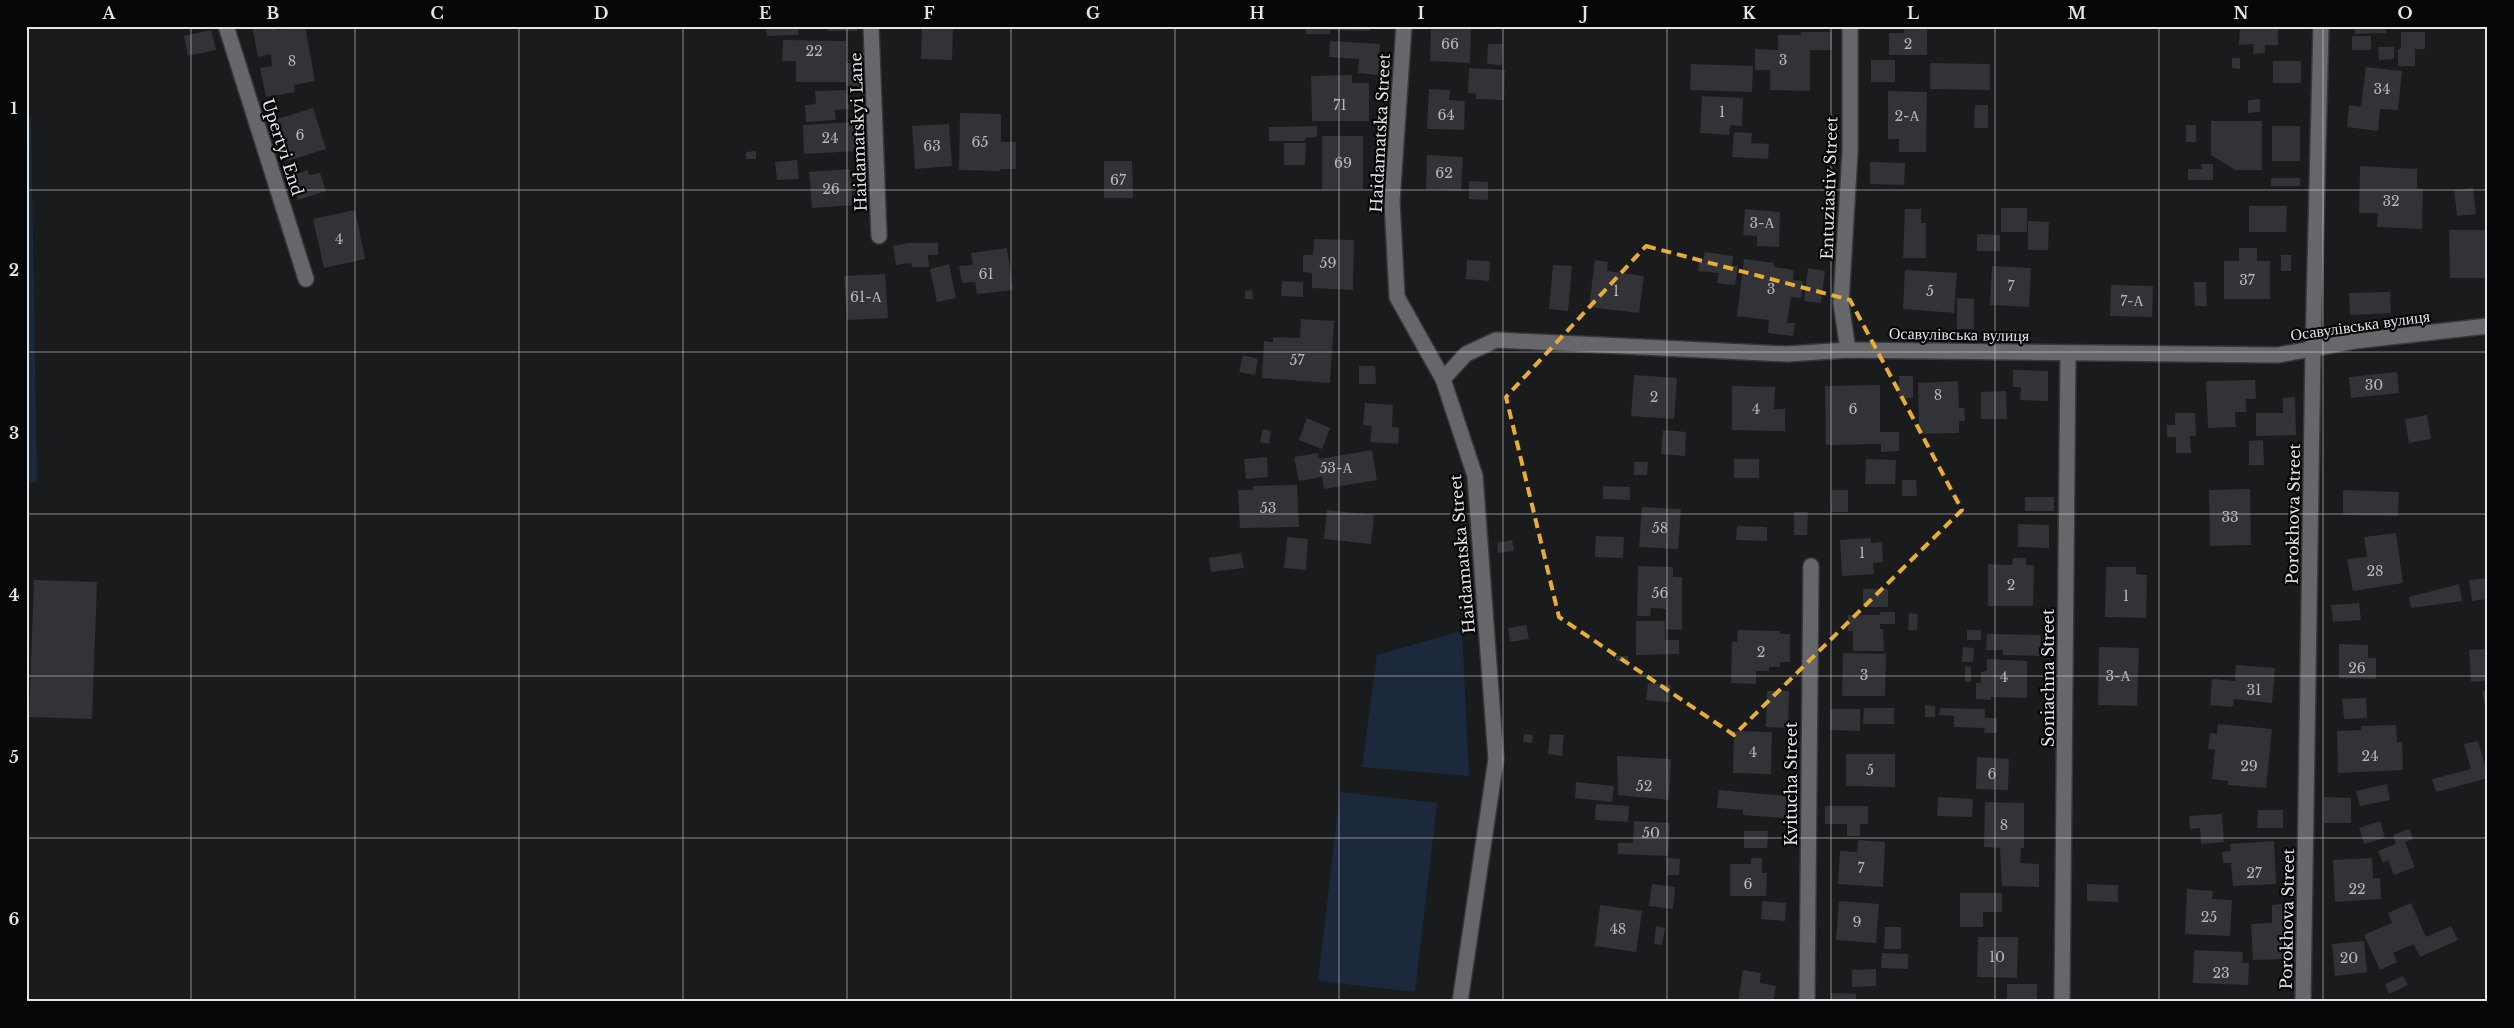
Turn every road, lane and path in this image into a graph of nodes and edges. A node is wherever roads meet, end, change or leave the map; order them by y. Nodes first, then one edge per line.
1 (226, 26) edge
2 (871, 26) edge
3 (1404, 26) edge
4 (1850, 26) edge
5 (2321, 26) edge
6 (879, 236) dead end
7 (306, 279) dead end
8 (2488, 326) edge
9 (2313, 349) junction
10 (1848, 350) junction
11 (2068, 354) junction
12 (1443, 379) junction
13 (1811, 566) dead end
14 (1460, 1002) edge
15 (1807, 1002) edge
16 (2062, 1002) edge
17 (2304, 1002) edge

1 - 7 street, Upertyi End
2 - 6 street, Haidamatskyi Lane
3 - 12 street, Haidamatska Street
4 - 10 street, Entuziastiv Street
5 - 9 street, Porokhova Street
8 - 9 street, Осавулівська вулиця
9 - 11 street, Осавулівська вулиця
9 - 17 street, Porokhova Street
10 - 11 street, Осавулівська вулиця
10 - 12 street, Осавулівська вулиця
11 - 16 street, Soniachna Street
12 - 14 street, Haidamatska Street
13 - 15 street, Kvitucha Street

